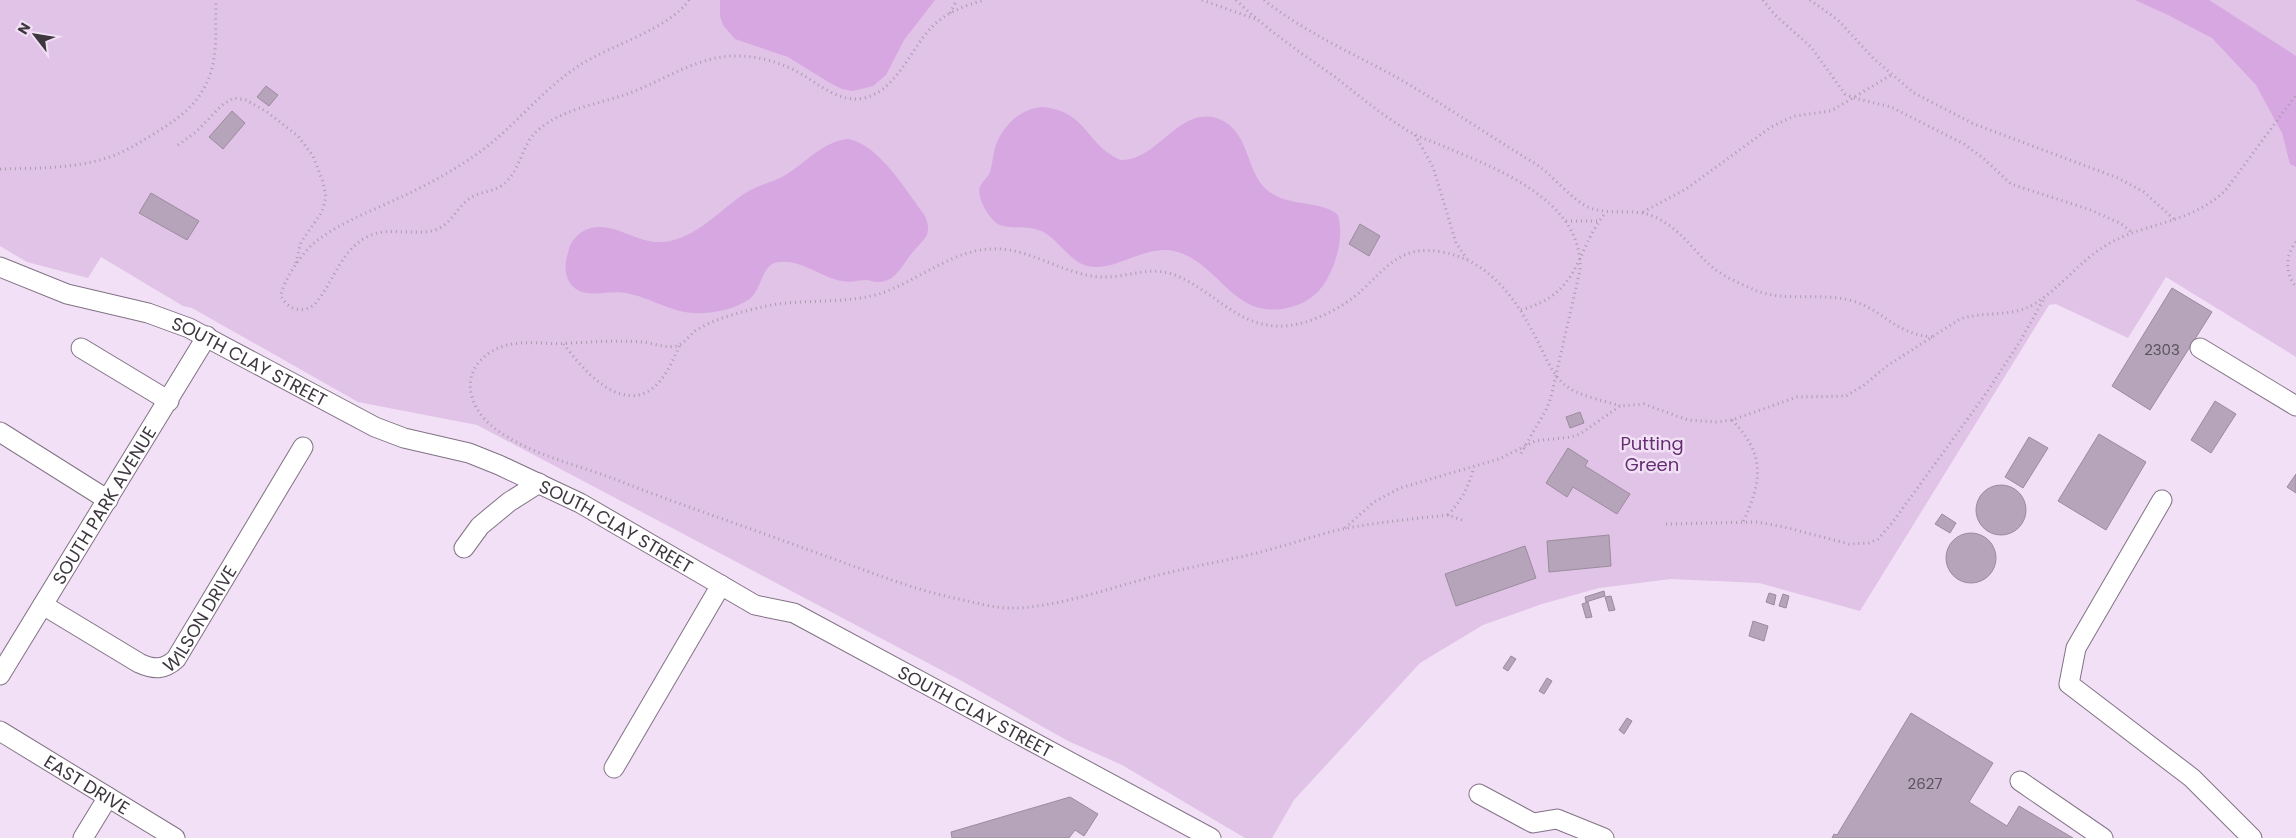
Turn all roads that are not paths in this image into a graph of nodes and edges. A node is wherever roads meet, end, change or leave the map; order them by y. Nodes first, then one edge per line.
1 (0, 267) edge
2 (207, 336) junction
3 (81, 348) dead end
4 (2200, 348) dead end
5 (168, 400) junction
6 (2296, 406) edge
7 (0, 432) edge
8 (304, 448) dead end
9 (539, 483) junction
10 (108, 500) junction
11 (2162, 500) dead end
12 (464, 548) dead end
13 (721, 585) junction
14 (43, 605) junction
15 (0, 675) edge
16 (0, 731) edge
17 (614, 768) dead end
18 (2020, 781) dead end
19 (1479, 794) dead end
20 (108, 797) junction
21 (83, 838) edge
22 (175, 838) edge
23 (1211, 838) edge
24 (1604, 838) edge
25 (2103, 838) edge
26 (2252, 838) edge

1 - 2 street, SOUTH CLAY STREET
2 - 5 street, SOUTH PARK AVENUE
2 - 9 street, SOUTH CLAY STREET
3 - 5 street
4 - 6 street
5 - 10 street, SOUTH PARK AVENUE
7 - 10 street
8 - 14 street, WILSON DRIVE
9 - 12 street
9 - 13 street, SOUTH CLAY STREET
10 - 14 street, SOUTH PARK AVENUE
11 - 26 street
13 - 17 street
13 - 23 street, SOUTH CLAY STREET
14 - 15 street, SOUTH PARK AVENUE
16 - 20 street, EAST DRIVE
18 - 25 street
19 - 24 street
20 - 21 street
20 - 22 street, EAST DRIVE

